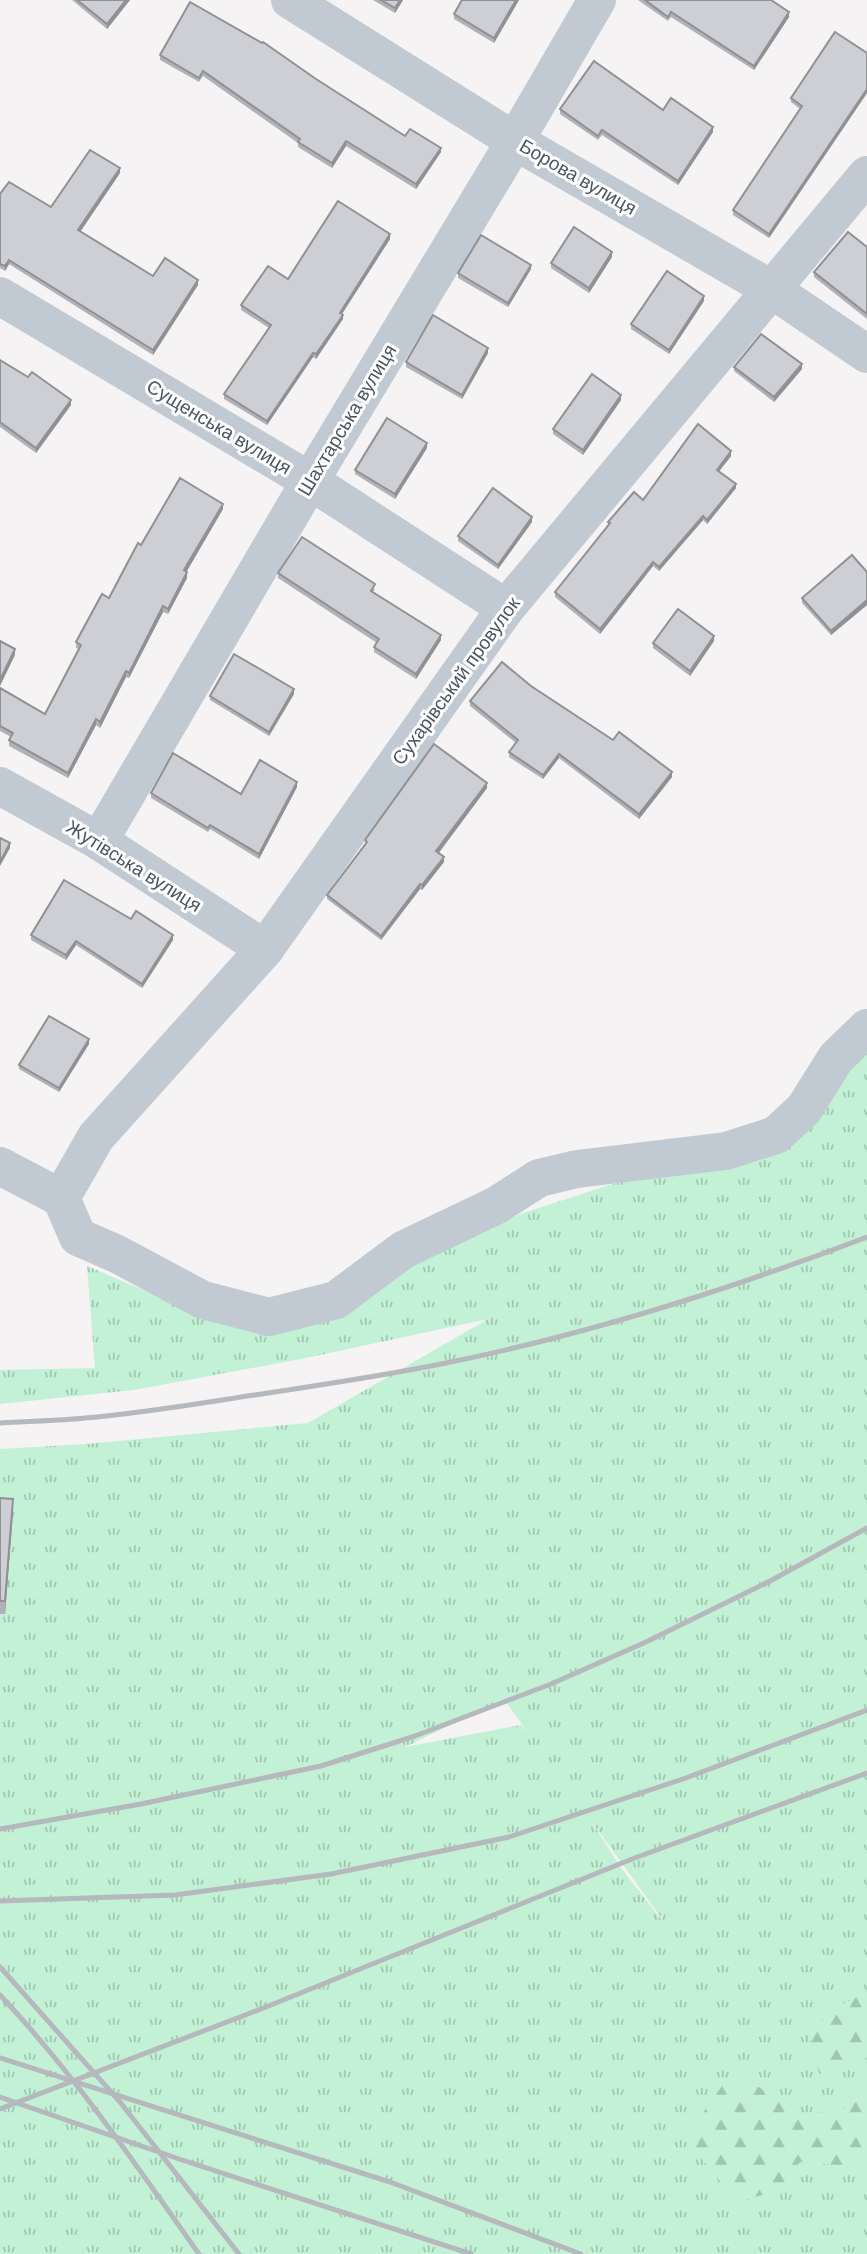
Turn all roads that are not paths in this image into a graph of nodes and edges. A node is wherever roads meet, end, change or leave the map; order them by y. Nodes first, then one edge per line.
1 (290, 0) edge
2 (597, 0) edge
3 (515, 141) junction
4 (867, 175) edge
5 (771, 289) junction
6 (0, 296) edge
7 (867, 354) edge
8 (310, 481) junction
9 (506, 607) junction
10 (0, 786) edge
11 (99, 841) junction
12 (265, 949) junction
13 (867, 1028) edge
14 (0, 1166) edge
15 (61, 1198) junction

1 - 3 street, Борова вулиця
2 - 3 street, Шахтарська вулиця
3 - 5 street, Борова вулиця
3 - 8 street, Шахтарська вулиця
4 - 5 street, Сухарівський провулок
5 - 7 street, Борова вулиця
5 - 9 street, Сухарівський провулок
6 - 8 street, Сущенська вулиця
8 - 9 street, Сущенська вулиця
8 - 11 street, Шахтарська вулиця
9 - 12 street, Сухарівський провулок
10 - 11 street, Жутівська вулиця
11 - 12 street, Жутівська вулиця
12 - 15 street, Сухарівський провулок
13 - 15 street
14 - 15 street

